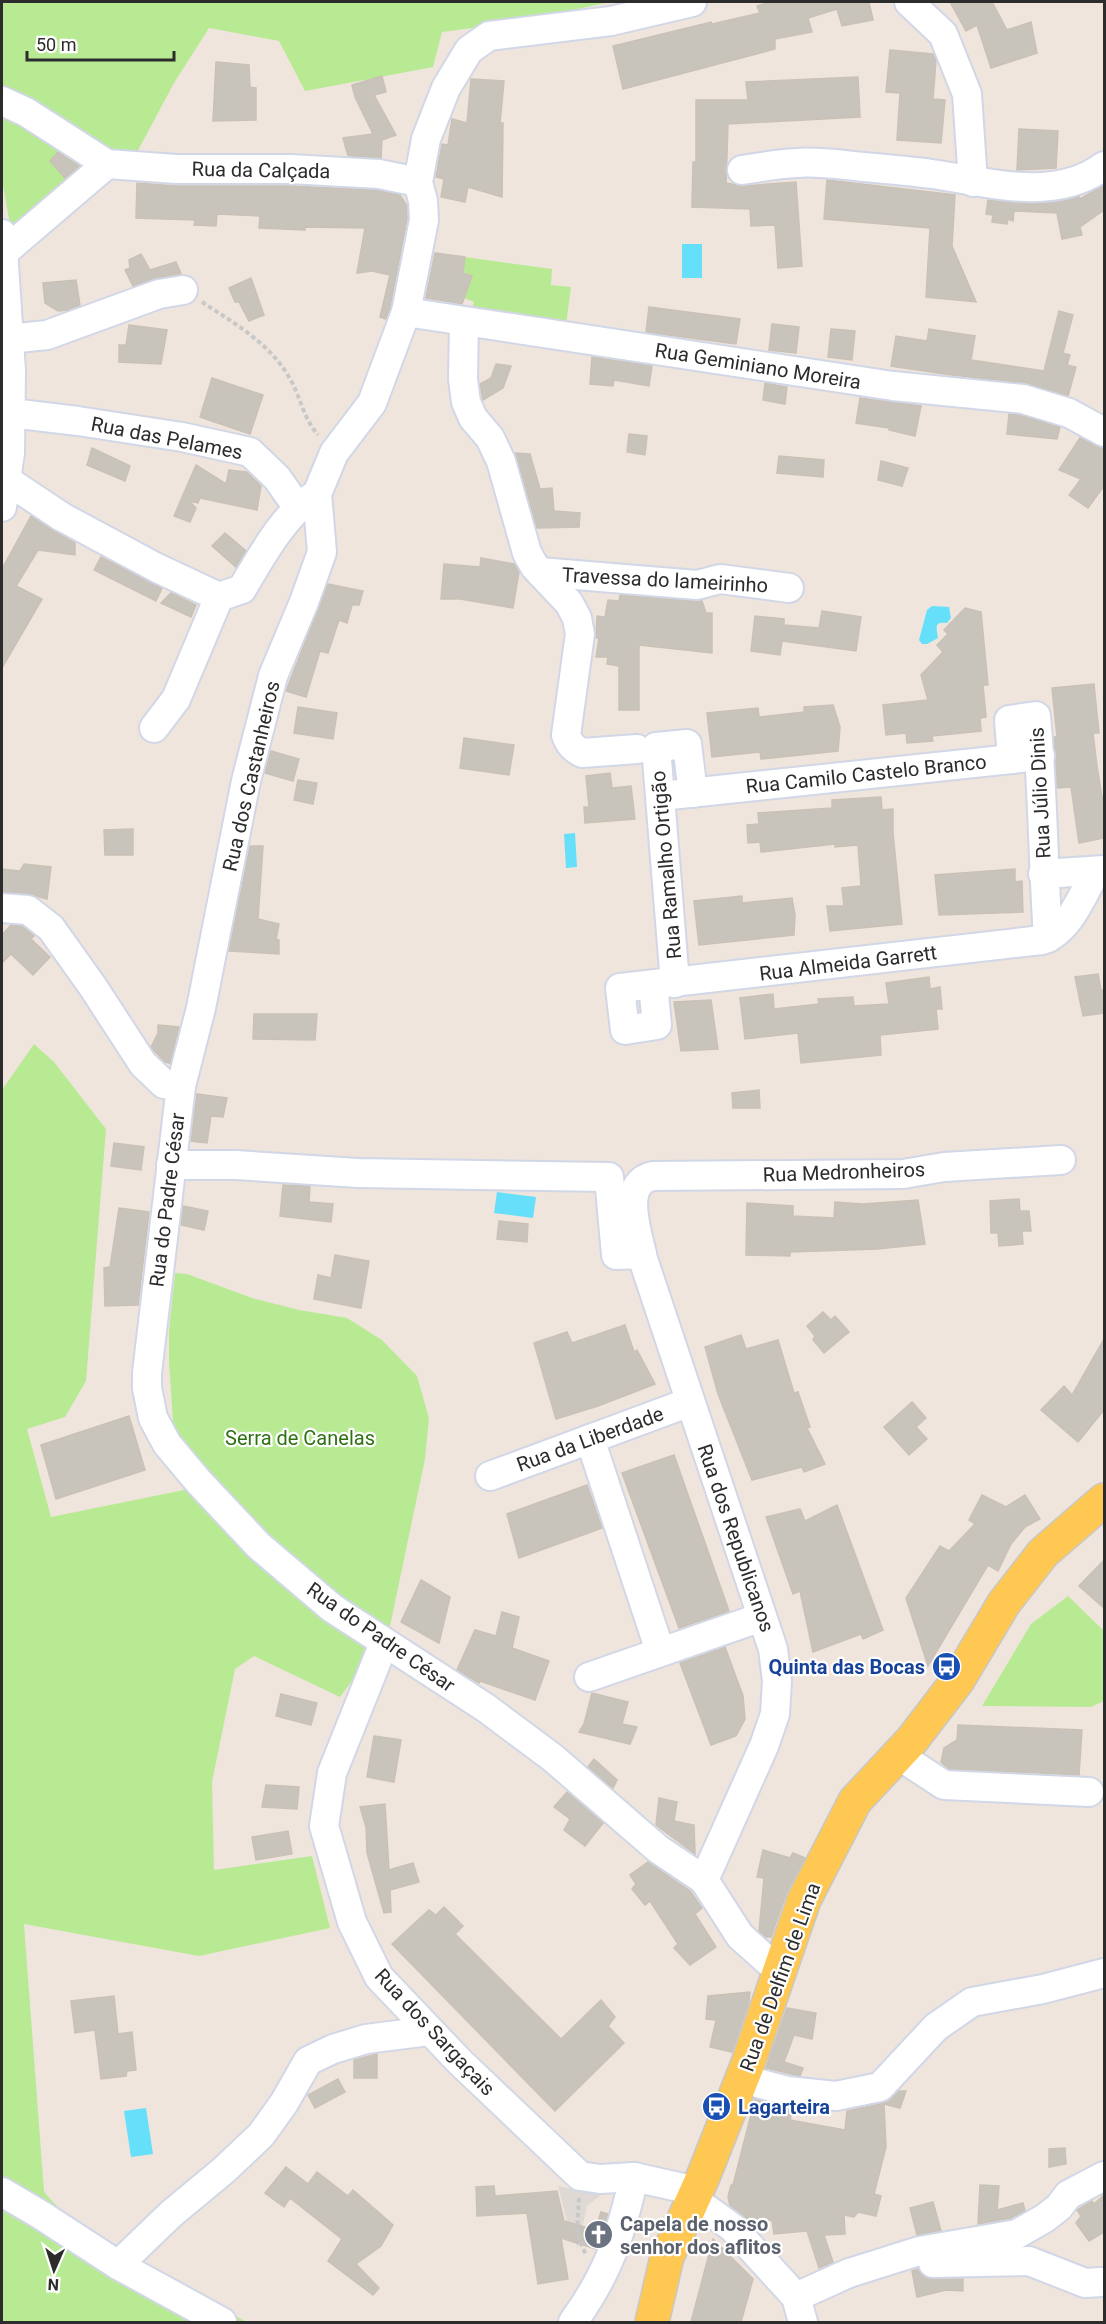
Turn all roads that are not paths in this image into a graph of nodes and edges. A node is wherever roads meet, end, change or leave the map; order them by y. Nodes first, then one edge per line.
1 (692, 2) edge
2 (909, 2) edge
3 (2, 101) edge
4 (106, 164) junction
5 (1104, 166) edge
6 (742, 170) dead end
7 (418, 182) junction
8 (973, 182) junction
9 (2, 243) edge
10 (183, 290) road end
11 (406, 312) junction
12 (464, 322) junction
13 (9, 339) junction
14 (11, 413) junction
15 (1104, 432) edge
16 (3, 488) edge
17 (308, 501) junction
18 (540, 572) junction
19 (789, 588) dead end
20 (219, 597) junction
21 (154, 728) dead end
22 (646, 748) junction
23 (1040, 756) junction
24 (1012, 759) junction
25 (693, 793) junction
26 (661, 796) junction
27 (1100, 870) edge
28 (1043, 874) junction
29 (2, 908) edge
30 (1045, 939) junction
31 (664, 984) joint
32 (181, 1086) junction
33 (1061, 1160) dead end
34 (171, 1165) junction
35 (634, 1192) joint
36 (642, 1254) junction
37 (690, 1402) junction
38 (590, 1439) junction
39 (490, 1476) dead end
40 (1104, 1500) edge
41 (762, 1617) junction
42 (384, 1643) junction
43 (660, 1651) junction
44 (589, 1677) dead end
45 (898, 1755) junction
46 (1089, 1792) dead end
47 (704, 1880) junction
48 (779, 1971) junction
49 (1104, 1973) edge
50 (429, 2031) junction
51 (742, 2079) junction
52 (1104, 2175) edge
53 (634, 2177) junction
54 (2, 2192) edge
55 (693, 2199) junction
56 (118, 2265) junction
57 (1101, 2282) dead end
58 (804, 2303) edge
59 (588, 2307) edge
60 (222, 2322) edge
61 (652, 2322) edge

1 - 7 street
2 - 8 street
3 - 4 street
4 - 7 street, Rua da Calçada
4 - 9 street
5 - 8 street
6 - 8 street
7 - 11 street
9 - 13 street
10 - 13 street
11 - 12 street, Rua Geminiano Moreira
11 - 17 street, Rua dos Castanheiros
12 - 15 street, Rua Geminiano Moreira
12 - 18 street
13 - 14 street
14 - 16 street
14 - 17 street, Rua das Pelames
16 - 20 street
17 - 20 street
17 - 32 street, Rua dos Castanheiros
18 - 19 street, Travessa do lameirinho
18 - 22 street
20 - 21 street
22 - 25 street
22 - 26 street, Rua Ramalho Ortigão
23 - 24 street, Rua Camilo Castelo Branco
23 - 24 street, Rua Júlio Dinis
23 - 28 street, Rua Júlio Dinis
24 - 25 street, Rua Camilo Castelo Branco
25 - 26 street, Rua Camilo Castelo Branco
26 - 31 street, Rua Ramalho Ortigão
27 - 28 street
27 - 30 street
28 - 30 street, Rua Júlio Dinis
29 - 32 street, Rua do Padre César
30 - 31 street, Rua Almeida Garrett
32 - 34 street, Rua do Padre César
33 - 35 street, Rua Medronheiros
34 - 36 street
34 - 42 street, Rua do Padre César
35 - 36 street, Rua dos Republicanos
36 - 37 street, Rua dos Republicanos
37 - 38 street, Rua da Liberdade
37 - 41 street, Rua dos Republicanos
38 - 39 street, Rua da Liberdade
38 - 43 street
40 - 45 main road, Rua de Delfim de Lima
41 - 43 street
41 - 47 street, Rua dos Republicanos
42 - 47 street, Rua do Padre César
42 - 50 street, Rua dos Sargaçais
43 - 44 street
45 - 46 street
45 - 48 main road, Rua de Delfim de Lima
47 - 48 street, Rua do Padre César
48 - 51 main road, Rua de Delfim de Lima
49 - 51 street
50 - 53 street, Rua dos Sargaçais
50 - 56 street
51 - 55 main road, Rua de Delfim de Lima
52 - 58 street
53 - 55 street
53 - 59 street
54 - 56 street
55 - 58 street
55 - 61 main road, Rua de Delfim de Lima
56 - 60 street
57 - 58 street

